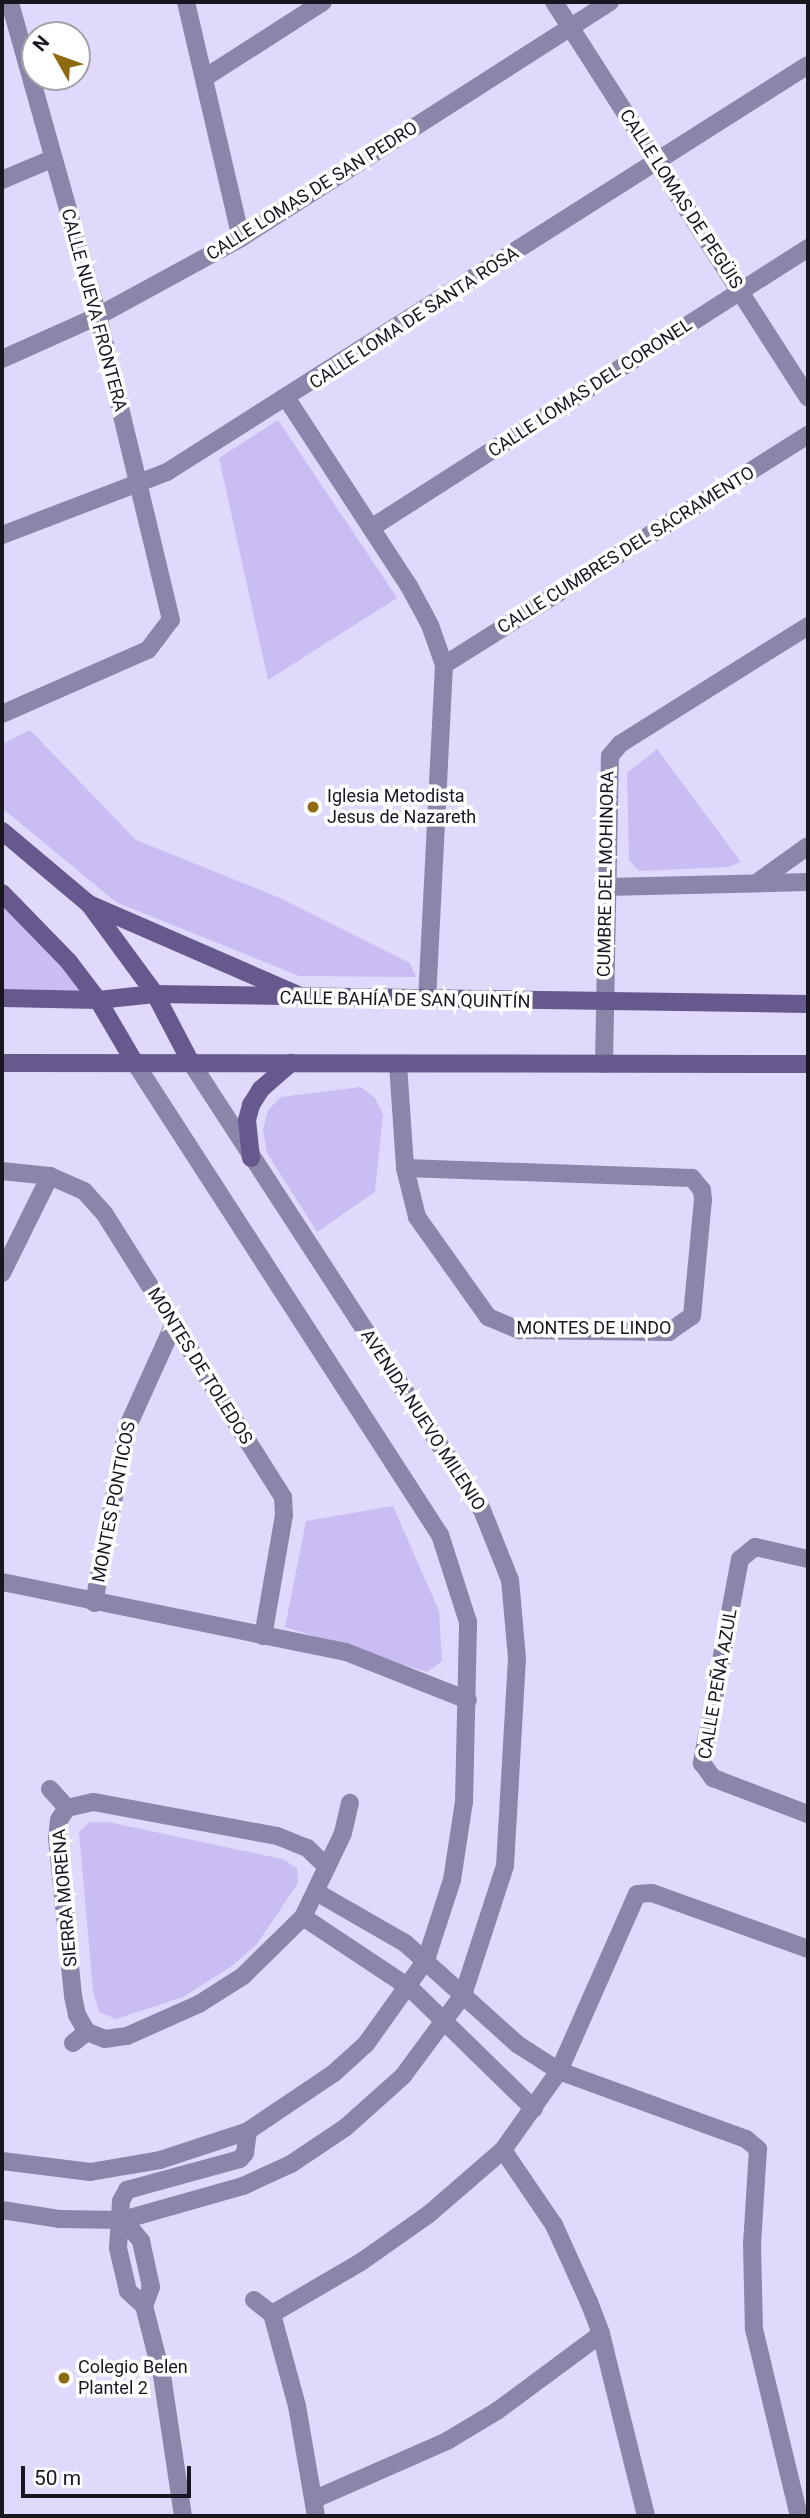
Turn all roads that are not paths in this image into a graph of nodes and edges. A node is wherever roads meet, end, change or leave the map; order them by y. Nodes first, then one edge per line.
1 (186, 2) edge
2 (323, 2) edge
3 (554, 2) edge
4 (610, 2) edge
5 (8, 4) edge
6 (570, 28) junction
7 (808, 65) edge
8 (205, 76) junction
9 (52, 159) junction
10 (657, 162) junction
11 (2, 180) edge
12 (241, 238) junction
13 (808, 248) edge
14 (740, 291) junction
15 (99, 316) junction
16 (2, 359) edge
17 (808, 397) edge
18 (287, 399) junction
19 (808, 435) edge
20 (140, 485) junction
21 (371, 528) junction
22 (2, 535) edge
23 (808, 626) edge
24 (444, 665) junction
25 (2, 714) edge
26 (2, 831) edge
27 (808, 846) edge
28 (759, 881) junction
29 (808, 882) edge
30 (606, 887) junction
31 (2, 893) edge
32 (89, 904) junction
33 (155, 995) junction
34 (2, 998) edge
35 (427, 998) junction
36 (308, 999) junction
37 (99, 1000) junction
38 (605, 1003) junction
39 (808, 1004) edge
40 (190, 1062) junction
41 (2, 1063) edge
42 (135, 1063) junction
43 (290, 1063) junction
44 (604, 1063) junction
45 (398, 1064) junction
46 (808, 1064) edge
47 (251, 1158) junction
48 (404, 1168) junction
49 (2, 1171) edge
50 (50, 1176) junction
51 (2, 1273) edge
52 (173, 1326) junction
53 (808, 1559) edge
54 (2, 1582) edge
55 (94, 1603) junction
56 (263, 1636) junction
57 (467, 1700) junction
58 (50, 1789) dead end
59 (351, 1803) dead end
60 (67, 1808) junction
61 (808, 1814) edge
62 (327, 1867) junction
63 (318, 1893) junction
64 (303, 1917) junction
65 (808, 1950) edge
66 (426, 1960) junction
67 (410, 1988) junction
68 (463, 1995) junction
69 (446, 2019) junction
70 (87, 2032) junction
71 (72, 2043) dead end
72 (559, 2071) junction
73 (534, 2109) junction
74 (248, 2131) junction
75 (503, 2150) junction
76 (2, 2161) edge
77 (2, 2210) edge
78 (123, 2220) junction
79 (254, 2300) dead end
80 (272, 2314) junction
81 (601, 2333) junction
82 (315, 2507) edge
83 (183, 2516) edge
84 (646, 2516) edge
85 (799, 2516) edge

1 - 8 street
2 - 8 street
3 - 6 street, CALLE LOMAS DE PEGÜIS
4 - 6 street, CALLE LOMAS DE SAN PEDRO
5 - 9 street, CALLE NUEVA FRONTERA
6 - 10 street, CALLE LOMAS DE PEGÜIS
6 - 12 street, CALLE LOMAS DE SAN PEDRO
7 - 10 street, CALLE LOMA DE SANTA ROSA
8 - 12 street
9 - 11 street
9 - 15 street, CALLE NUEVA FRONTERA
10 - 14 street, CALLE LOMAS DE PEGÜIS
10 - 18 street, CALLE LOMA DE SANTA ROSA
12 - 15 street, CALLE LOMAS DE SAN PEDRO
13 - 14 street, CALLE LOMAS DEL CORONEL
14 - 17 street, CALLE LOMAS DE PEGÜIS
14 - 21 street, CALLE LOMAS DEL CORONEL
15 - 16 street, CALLE LOMAS DE SAN PEDRO
15 - 20 street, CALLE NUEVA FRONTERA
18 - 20 street, CALLE LOMA DE SANTA ROSA
18 - 21 street
19 - 24 street, CALLE CUMBRES DEL SACRAMENTO
20 - 22 street, CALLE LOMA DE SANTA ROSA
20 - 25 street, CALLE NUEVA FRONTERA
21 - 24 street
23 - 30 street, CUMBRE DEL MOHINORA
24 - 35 street
26 - 32 street, AVENIDA NUEVO MILENIO
27 - 28 street
28 - 29 street
28 - 30 street
30 - 38 street, CUMBRE DEL MOHINORA
31 - 37 street
32 - 33 street, AVENIDA NUEVO MILENIO
32 - 36 street
33 - 36 street, CALLE BAHÍA DE SAN QUINTÍN
33 - 37 street, CALLE BAHÍA DE SAN QUINTÍN
33 - 40 street, AVENIDA NUEVO MILENIO
34 - 37 street, CALLE BAHÍA DE SAN QUINTÍN
35 - 36 street, CALLE BAHÍA DE SAN QUINTÍN
35 - 38 street, CALLE BAHÍA DE SAN QUINTÍN
37 - 42 street
38 - 39 street, CALLE BAHÍA DE SAN QUINTÍN
38 - 44 street, CUMBRE DEL MOHINORA
40 - 42 street
40 - 43 street
40 - 47 street, AVENIDA NUEVO MILENIO
41 - 42 street
42 - 57 street
43 - 45 street
43 - 47 street
44 - 45 street
44 - 46 street
45 - 48 street, MONTES DE LINDO
47 - 68 street, AVENIDA NUEVO MILENIO
48 - 48 street, MONTES DE LINDO
49 - 50 street, MONTES DE TOLEDOS
50 - 51 street
50 - 52 street, MONTES DE TOLEDOS
52 - 55 street, MONTES PONTICOS
52 - 56 street, MONTES DE TOLEDOS
53 - 61 street, CALLE PEÑA AZUL
54 - 55 street
55 - 56 street
56 - 57 street
57 - 66 street
58 - 60 street
59 - 62 street
60 - 62 street, SIERRA MORENA
60 - 70 street, SIERRA MORENA
62 - 63 street
63 - 64 street
63 - 66 street
64 - 67 street
64 - 70 street
65 - 72 street
66 - 67 street
66 - 68 street
67 - 69 street
67 - 74 street
68 - 69 street, AVENIDA NUEVO MILENIO
68 - 72 street
69 - 73 street
69 - 78 street, AVENIDA NUEVO MILENIO
70 - 71 street
72 - 73 street
72 - 85 street
73 - 75 street
74 - 76 street
74 - 78 street
75 - 80 street
75 - 81 street
77 - 78 street, AVENIDA NUEVO MILENIO
78 - 83 street
79 - 80 street
80 - 82 street
81 - 82 street
81 - 84 street

